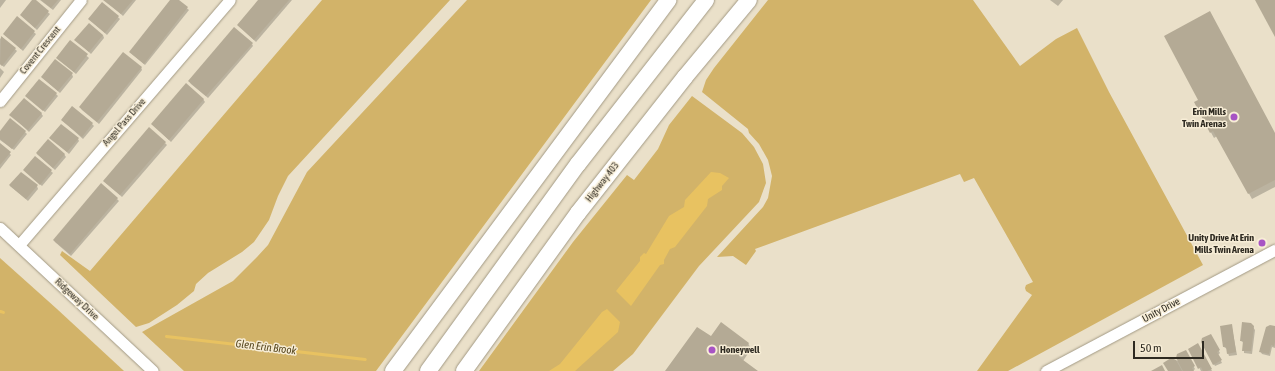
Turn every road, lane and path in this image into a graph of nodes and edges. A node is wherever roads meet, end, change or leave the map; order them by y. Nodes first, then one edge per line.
1 (81, 0) edge
2 (230, 0) edge
3 (665, 0) edge
4 (669, 0) edge
5 (706, 0) edge
6 (749, 0) edge
7 (655, 17) junction
8 (0, 101) edge
9 (0, 228) edge
10 (19, 245) junction
11 (1275, 250) edge
12 (153, 371) edge
13 (393, 371) edge
14 (428, 371) edge
15 (464, 371) edge
16 (1046, 371) edge

1 - 8 street, Covent Crescent
2 - 10 street, Angel Pass Drive
3 - 7 highway
4 - 7 highway
5 - 14 highway
6 - 15 highway, Highway 403
7 - 13 highway
9 - 10 street, Ridgeway Drive
10 - 12 street, Ridgeway Drive
11 - 16 street, Unity Drive

